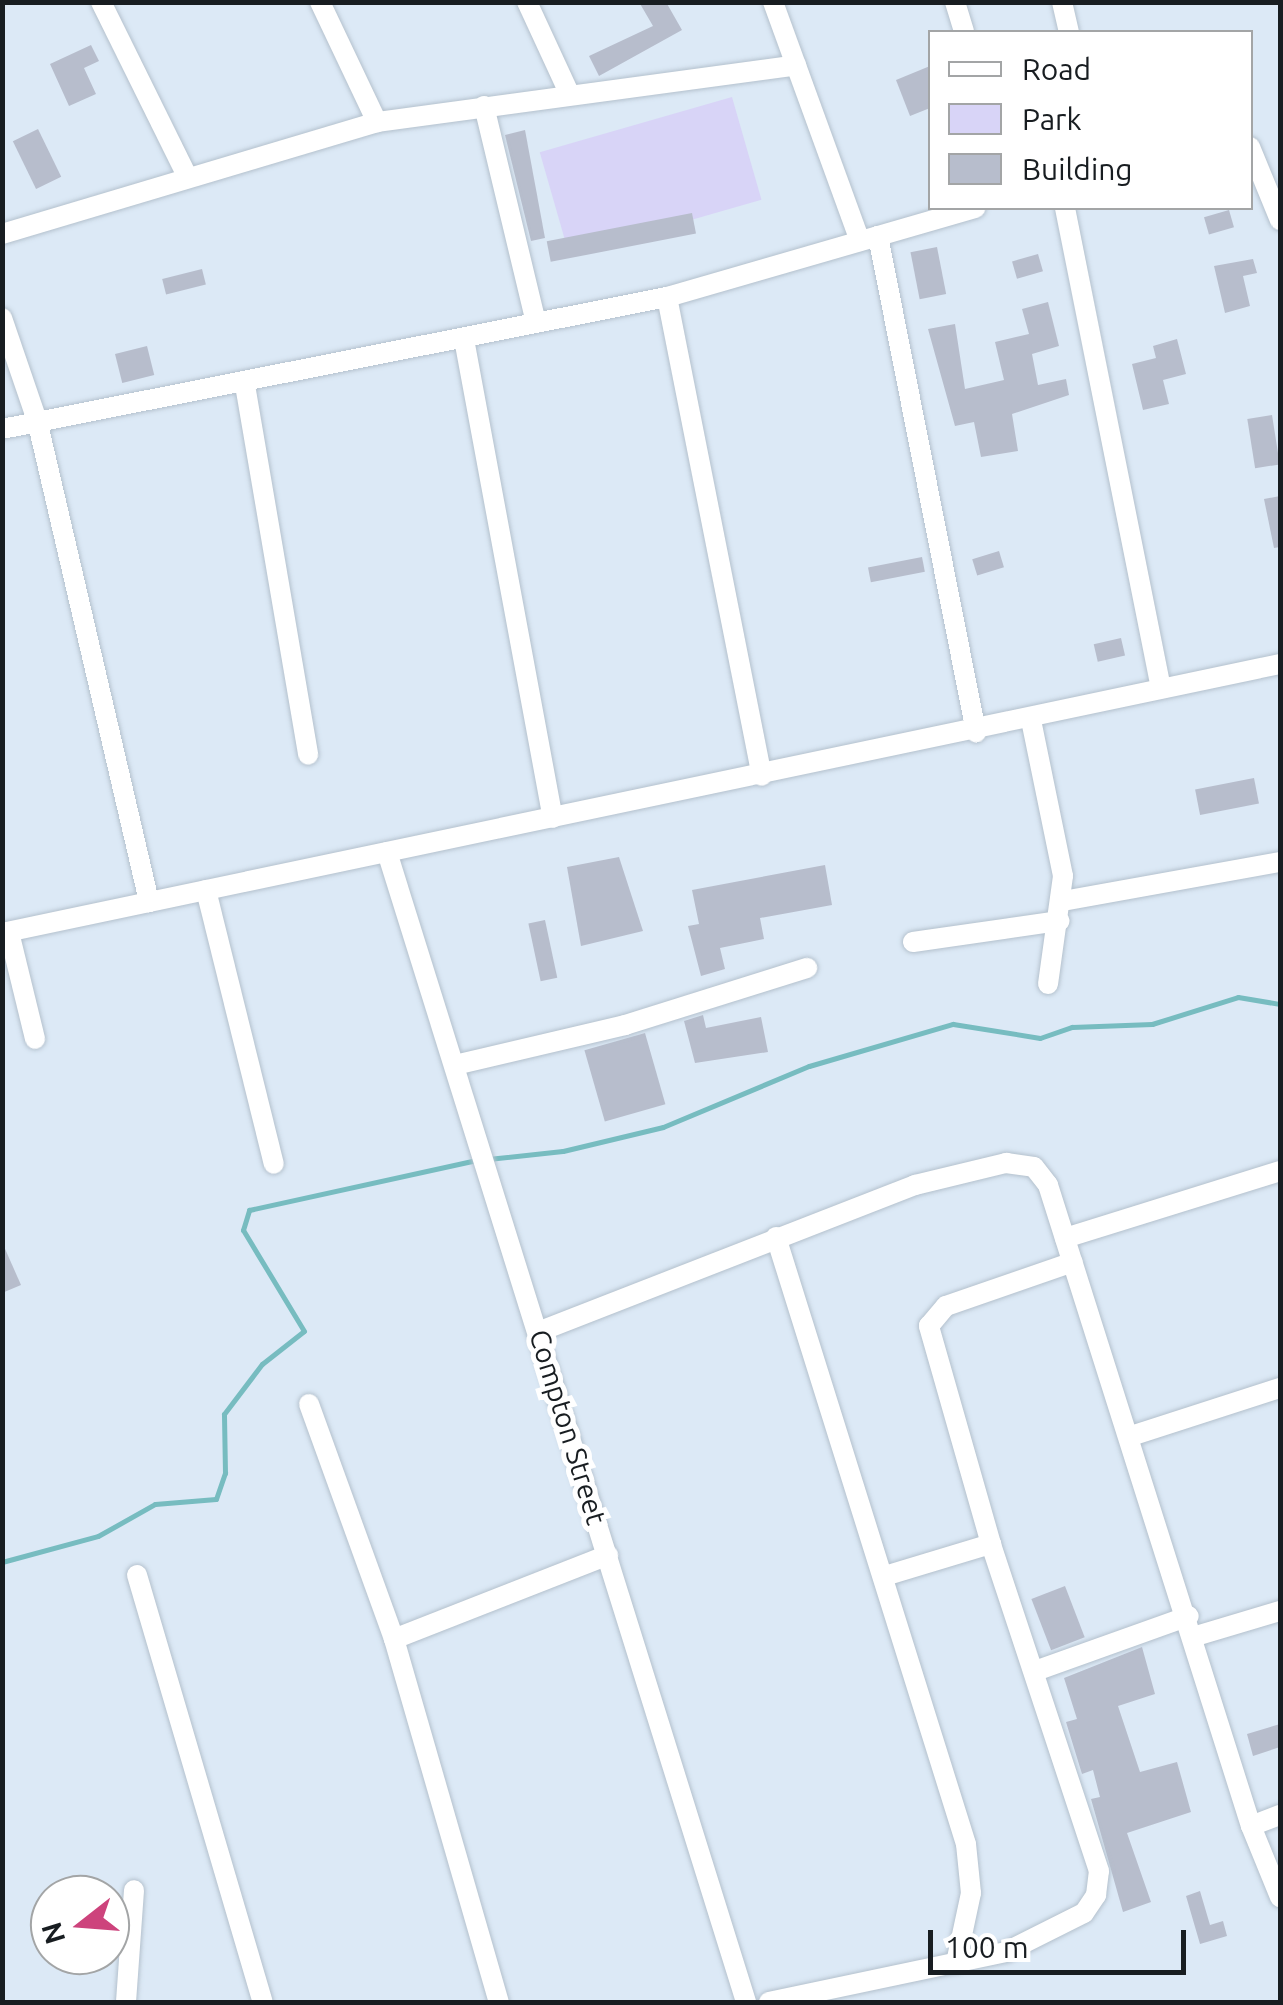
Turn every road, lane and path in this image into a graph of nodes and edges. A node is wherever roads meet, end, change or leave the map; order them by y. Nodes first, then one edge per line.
1 (101, 2) edge
2 (320, 2) edge
3 (528, 2) edge
4 (773, 2) edge
5 (955, 2) edge
6 (1062, 2) edge
7 (963, 30) edge
8 (1069, 30) edge
9 (796, 65) junction
10 (569, 94) junction
11 (484, 106) junction
12 (377, 122) junction
13 (1253, 155) edge
14 (188, 178) junction
15 (968, 210) edge
16 (1064, 210) edge
17 (1280, 220) edge
18 (2, 234) edge
19 (869, 238) junction
20 (667, 297) junction
21 (2, 318) edge
22 (536, 323) junction
23 (464, 339) junction
24 (245, 384) junction
25 (36, 420) junction
26 (2, 429) edge
27 (1280, 664) edge
28 (1161, 688) junction
29 (1032, 720) junction
30 (976, 732) junction
31 (308, 755) dead end
32 (762, 776) junction
33 (553, 818) junction
34 (387, 852) junction
35 (1280, 862) edge
36 (206, 890) junction
37 (149, 902) junction
38 (1061, 911) junction
39 (6, 932) edge
40 (913, 942) dead end
41 (807, 968) dead end
42 (1048, 984) dead end
43 (35, 1039) dead end
44 (454, 1065) junction
45 (274, 1164) dead end
46 (1280, 1171) edge
47 (776, 1238) junction
48 (1066, 1238) junction
49 (1073, 1262) junction
50 (538, 1332) junction
51 (1280, 1388) edge
52 (309, 1404) dead end
53 (1131, 1436) junction
54 (990, 1544) junction
55 (608, 1555) junction
56 (137, 1574) dead end
57 (888, 1575) junction
58 (1280, 1611) edge
59 (1192, 1626) junction
60 (394, 1639) junction
61 (1038, 1670) junction
62 (1280, 1814) edge
63 (1251, 1826) junction
64 (134, 1890) dead end
65 (1280, 1897) edge
66 (956, 1963) junction
67 (126, 2002) edge
68 (263, 2002) edge
69 (498, 2002) edge
70 (746, 2002) edge
71 (770, 2002) edge

1 - 14 street
2 - 12 street
3 - 10 street
4 - 9 street
5 - 7 street
6 - 8 street
9 - 10 street
9 - 19 street
10 - 11 street
11 - 12 street
11 - 22 street
12 - 14 street
13 - 17 street
14 - 18 street
15 - 19 street
16 - 28 street
19 - 20 street
19 - 30 street
20 - 22 street
20 - 32 street
21 - 25 street
22 - 23 street
23 - 24 street
23 - 33 street
24 - 25 street
24 - 31 street
25 - 26 street
25 - 37 street
27 - 28 street
28 - 29 street
29 - 30 street
29 - 38 street
30 - 32 street
32 - 33 street
33 - 34 street
34 - 36 street
34 - 44 street, Compton Street
35 - 38 street
36 - 37 street
36 - 45 street
37 - 39 street
38 - 40 street
38 - 42 street
39 - 43 street
41 - 44 street
44 - 50 street, Compton Street
46 - 48 street
47 - 48 street
47 - 50 street
47 - 57 street
48 - 49 street
49 - 53 street
49 - 54 street
50 - 55 street, Compton Street
51 - 53 street
52 - 60 street
53 - 59 street
54 - 57 street
54 - 61 street
55 - 60 street
55 - 70 street, Compton Street
56 - 68 street
57 - 66 street
58 - 59 street
59 - 61 street
59 - 63 street
60 - 69 street
61 - 66 street
62 - 63 street
63 - 65 street
64 - 67 street
66 - 71 street

